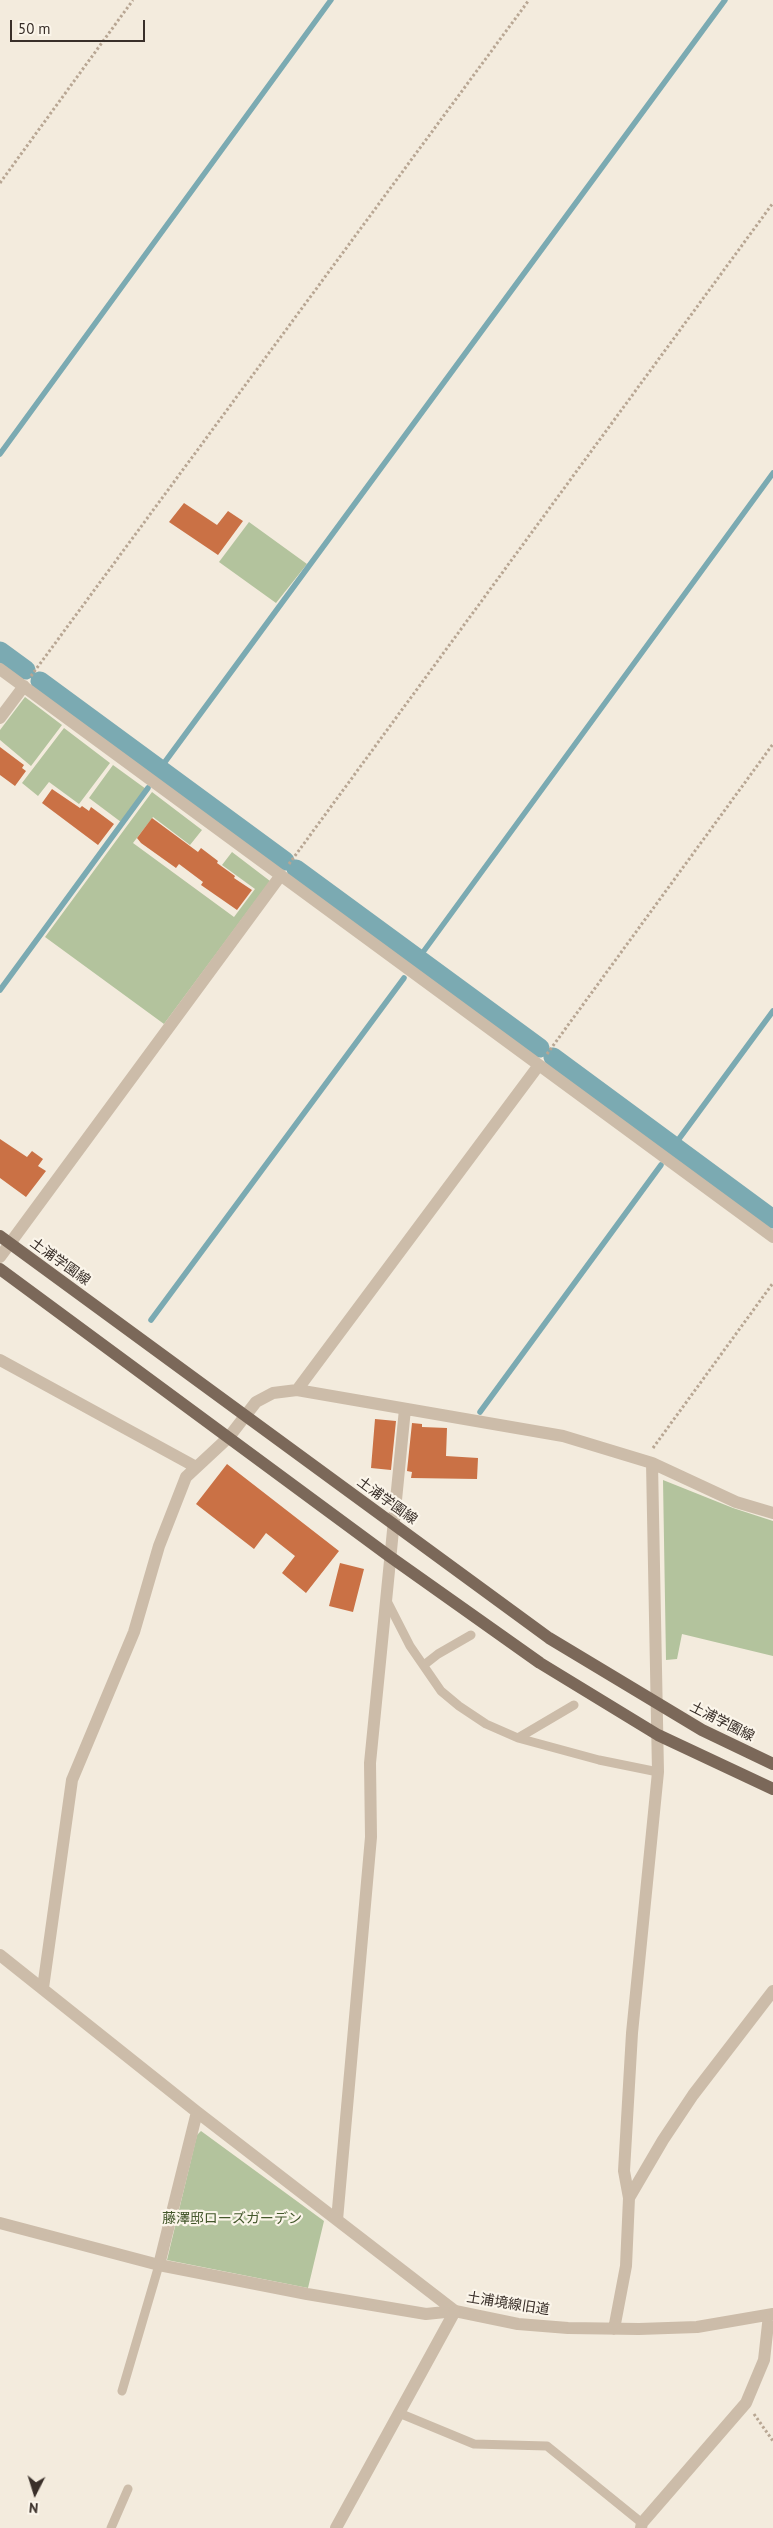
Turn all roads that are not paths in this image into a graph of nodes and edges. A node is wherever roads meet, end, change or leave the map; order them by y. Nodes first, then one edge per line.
1 (0, 669) edge
2 (24, 686) junction
3 (0, 718) edge
4 (281, 874) junction
5 (539, 1065) junction
6 (0, 1236) edge
7 (773, 1237) edge
8 (11, 1244) junction
9 (0, 1257) edge
10 (0, 1268) edge
11 (0, 1360) edge
12 (297, 1390) junction
13 (405, 1409) junction
14 (244, 1416) junction
15 (229, 1437) junction
16 (652, 1463) junction
17 (196, 1468) junction
18 (773, 1513) edge
19 (393, 1525) junction
20 (389, 1556) junction
21 (386, 1598) junction
22 (471, 1635) dead end
23 (424, 1665) junction
24 (574, 1705) dead end
25 (657, 1705) junction
26 (658, 1735) junction
27 (518, 1738) junction
28 (773, 1764) edge
29 (658, 1772) junction
30 (773, 1790) edge
31 (0, 1955) edge
32 (43, 1988) junction
33 (773, 1991) edge
34 (197, 2112) junction
35 (629, 2198) junction
36 (337, 2220) junction
37 (0, 2223) edge
38 (158, 2265) junction
39 (456, 2311) junction
40 (771, 2315) edge
41 (614, 2329) junction
42 (122, 2392) dead end
43 (400, 2413) junction
44 (128, 2489) dead end
45 (642, 2525) edge
46 (111, 2528) edge
47 (336, 2528) edge

1 - 2 street
2 - 3 street
2 - 4 street
4 - 5 street
4 - 8 street
5 - 7 street
5 - 12 street
6 - 8 main road, 土浦学園線
8 - 9 street
8 - 14 main road, 土浦学園線
10 - 15 main road
11 - 17 street
12 - 13 street
12 - 14 street
13 - 16 street
13 - 19 street
14 - 15 street
14 - 19 main road, 土浦学園線
15 - 17 street
15 - 20 main road
16 - 18 street
16 - 25 street
17 - 32 street
19 - 20 street
19 - 25 main road, 土浦学園線
20 - 21 street
20 - 26 main road
21 - 23 lane
21 - 36 street
22 - 23 lane
23 - 27 lane
24 - 27 lane
25 - 26 street
25 - 28 main road, 土浦学園線
26 - 29 street
26 - 30 main road
27 - 29 lane
29 - 35 street
31 - 32 street
32 - 34 street
33 - 35 street
34 - 36 street
34 - 38 street
35 - 41 street
36 - 39 street
37 - 38 street
38 - 39 street
38 - 42 lane
39 - 41 street, 土浦境線旧道
39 - 43 street, 土浦境線旧道
40 - 41 street, 土浦境線旧道
40 - 45 street
43 - 45 lane
43 - 47 street, 土浦境線旧道
44 - 46 lane

